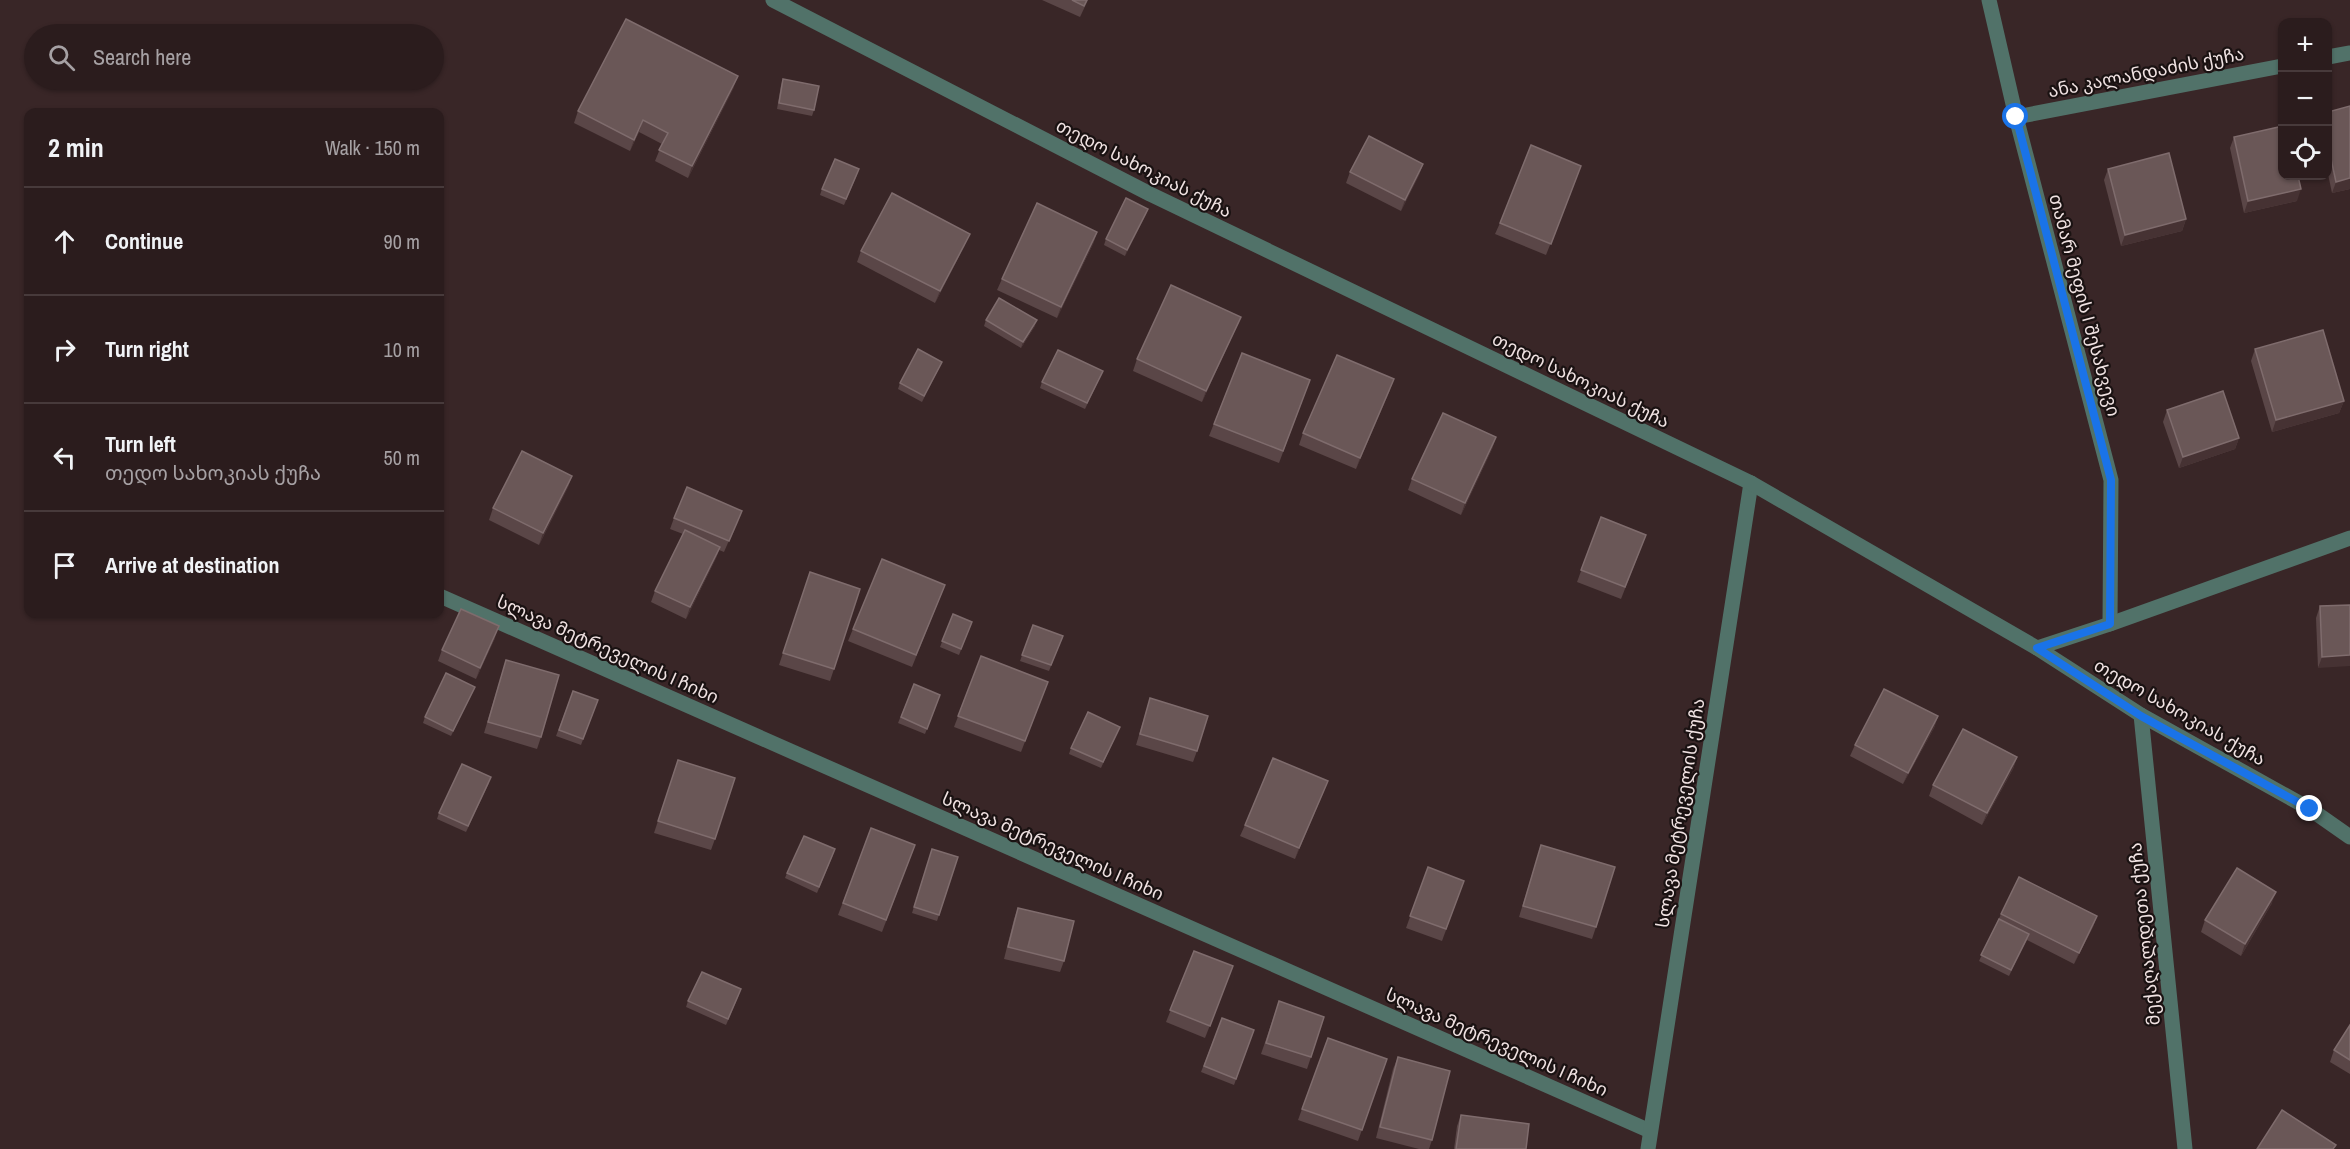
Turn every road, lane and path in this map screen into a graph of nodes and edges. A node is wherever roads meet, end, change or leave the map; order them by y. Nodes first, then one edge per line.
1 (773, 0) edge
2 (1989, 0) edge
3 (2350, 52) edge
4 (2332, 56) edge
5 (2278, 67) edge
6 (2016, 117) junction
7 (1751, 483) junction
8 (2350, 538) edge
9 (444, 598) edge
10 (2110, 624) junction
11 (2037, 648) junction
12 (2141, 716) junction
13 (2350, 837) edge
14 (1650, 1131) junction
15 (1648, 1149) edge
16 (2185, 1149) edge

1 - 7 street, თედო სახოკიას ქუჩა
2 - 6 street, თამარ მეფის I შესახვევი
3 - 4 street
5 - 6 street, ანა კალანდაძის ქუჩა
6 - 10 street, თამარ მეფის I შესახვევი
7 - 11 street, თედო სახოკიას ქუჩა
7 - 14 street, სლავა მეტრეველის ქუჩა
8 - 10 street
9 - 14 street, სლავა მეტრეველის I ჩიხი
10 - 11 street
11 - 12 street, თედო სახოკიას ქუჩა
12 - 13 street, თედო სახოკიას ქუჩა
12 - 16 street, მექაღალდეთა ქუჩა
14 - 15 street, სლავა მეტრეველის ქუჩა

